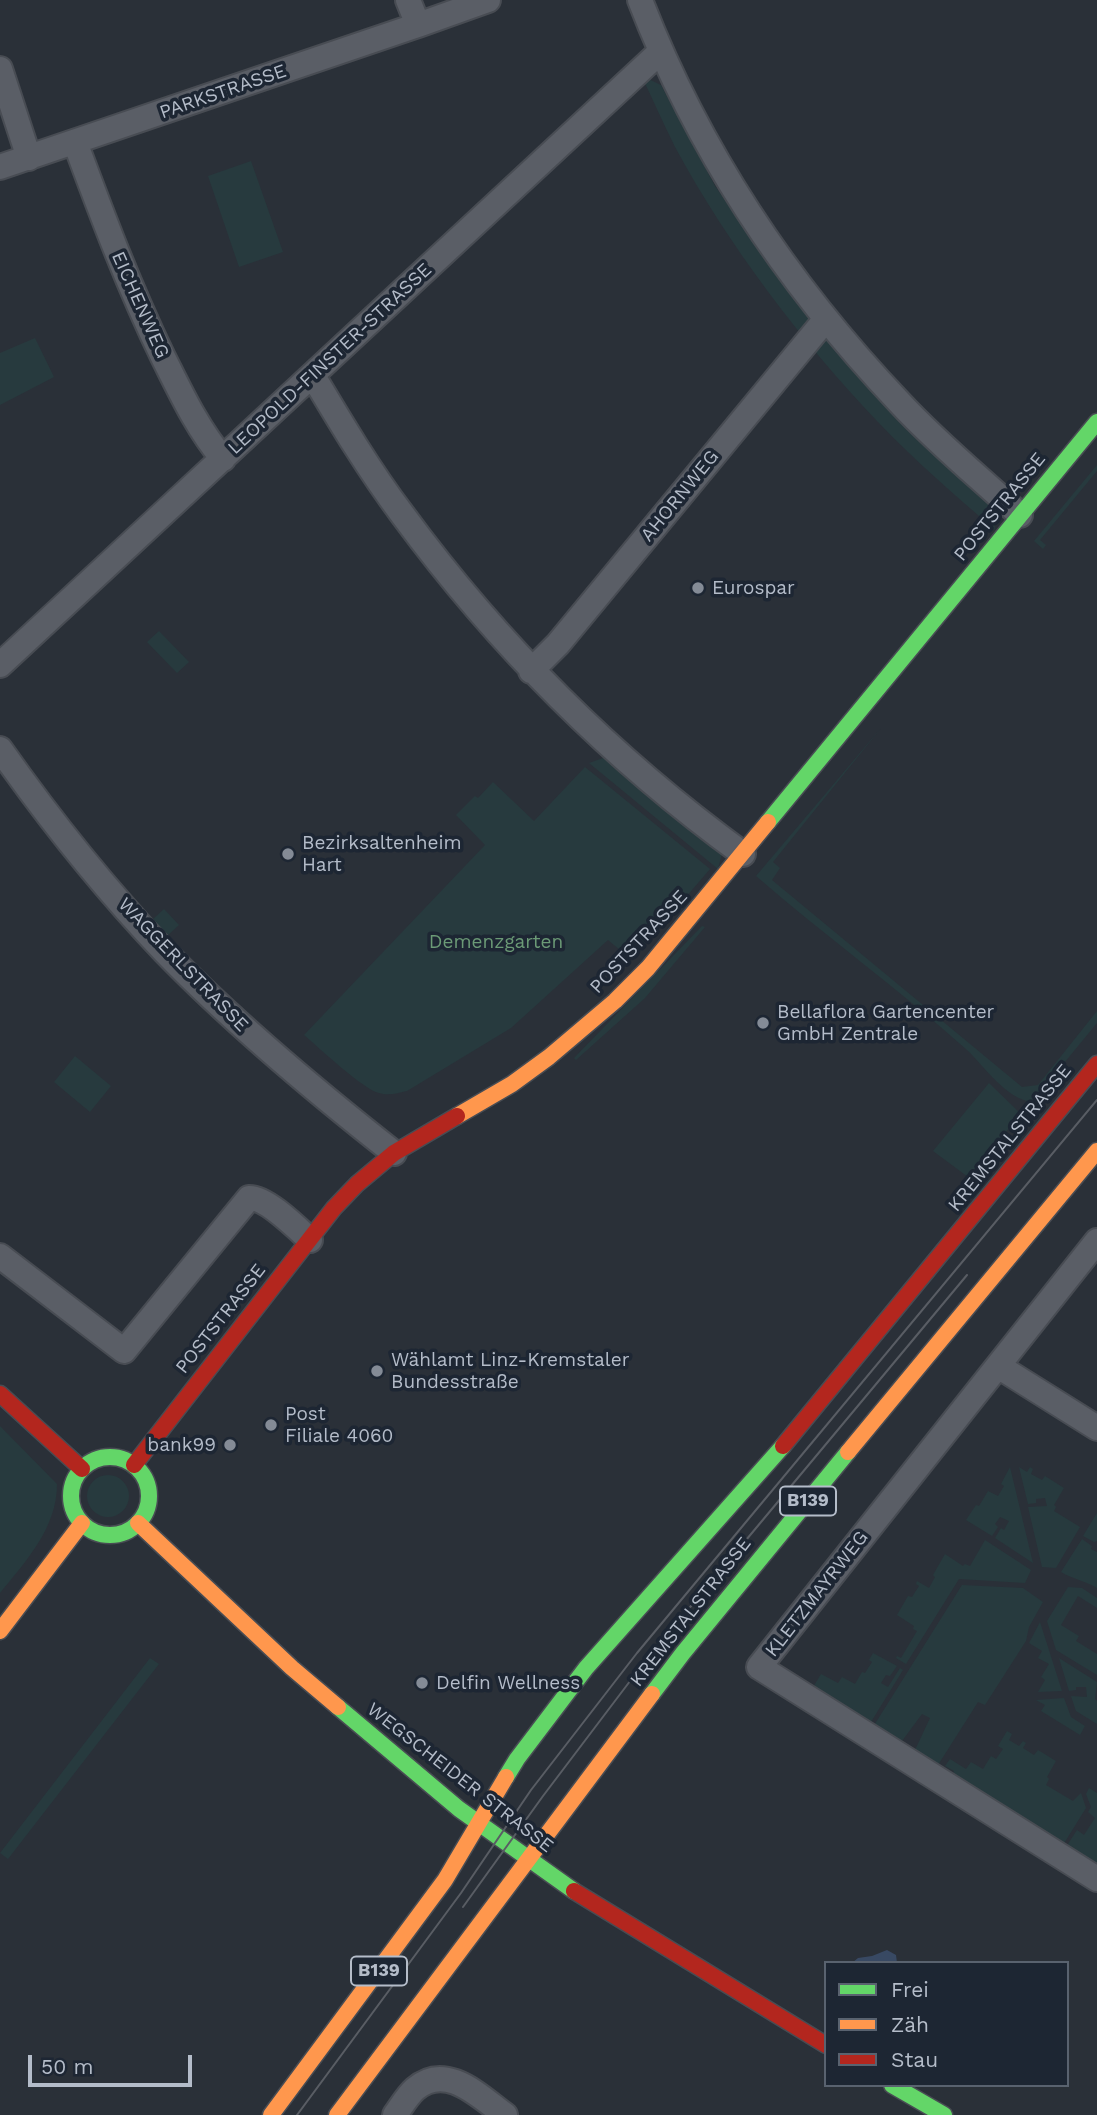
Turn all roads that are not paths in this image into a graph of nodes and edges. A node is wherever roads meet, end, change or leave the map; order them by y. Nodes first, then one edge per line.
1 (408, 0) edge
2 (488, 0) edge
3 (640, 0) edge
4 (418, 25) junction
5 (660, 52) junction
6 (0, 69) edge
7 (75, 142) junction
8 (29, 158) junction
9 (0, 167) edge
10 (826, 319) junction
11 (313, 376) junction
12 (1097, 422) edge
13 (223, 459) junction
14 (1020, 515) junction
15 (0, 665) edge
16 (531, 671) junction
17 (0, 749) edge
18 (743, 855) junction
19 (1097, 1064) edge
20 (1097, 1151) edge
21 (394, 1153) junction
22 (310, 1240) junction
23 (1097, 1241) edge
24 (0, 1256) edge
25 (998, 1366) junction
26 (0, 1394) edge
27 (1097, 1428) edge
28 (134, 1465) junction
29 (82, 1469) junction
30 (82, 1523) junction
31 (138, 1523) junction
32 (0, 1631) edge
33 (479, 1823) junction
34 (529, 1860) junction
35 (1097, 1879) edge
36 (824, 2044) edge
37 (895, 2087) edge
38 (271, 2115) edge
39 (337, 2115) edge
40 (395, 2115) edge
41 (505, 2115) edge
42 (944, 2115) edge

1 - 4 street
2 - 4 street, PARKSTRASSE
3 - 5 street
4 - 7 street, PARKSTRASSE
5 - 10 street
5 - 11 street, LEOPOLD-FINSTER-STRASSE
6 - 8 street
7 - 8 street, PARKSTRASSE
7 - 13 street, EICHENWEG
8 - 9 street, PARKSTRASSE
10 - 14 street
10 - 16 street, AHORNWEG
11 - 13 street, LEOPOLD-FINSTER-STRASSE
11 - 16 street
12 - 14 street, POSTSTRASSE
13 - 15 street, LEOPOLD-FINSTER-STRASSE
14 - 18 street, POSTSTRASSE
16 - 18 street
17 - 21 street, WAGGERLSTRASSE
18 - 21 street, POSTSTRASSE
19 - 33 street, KREMSTALSTRASSE / B139
20 - 34 street, KREMSTALSTRASSE / B139
21 - 22 street, POSTSTRASSE
22 - 24 street
22 - 28 street, POSTSTRASSE
23 - 25 street, KLETZMAYRWEG
25 - 27 street
25 - 35 street, KLETZMAYRWEG
26 - 29 street
28 - 29 street
28 - 31 street
29 - 30 street
30 - 31 street
30 - 32 street
31 - 33 street, WEGSCHEIDER STRASSE
33 - 34 street, WEGSCHEIDER STRASSE
33 - 38 street, B139
34 - 36 street, WEGSCHEIDER STRASSE
34 - 39 street, KREMSTALSTRASSE / B139
37 - 42 street
40 - 41 street

